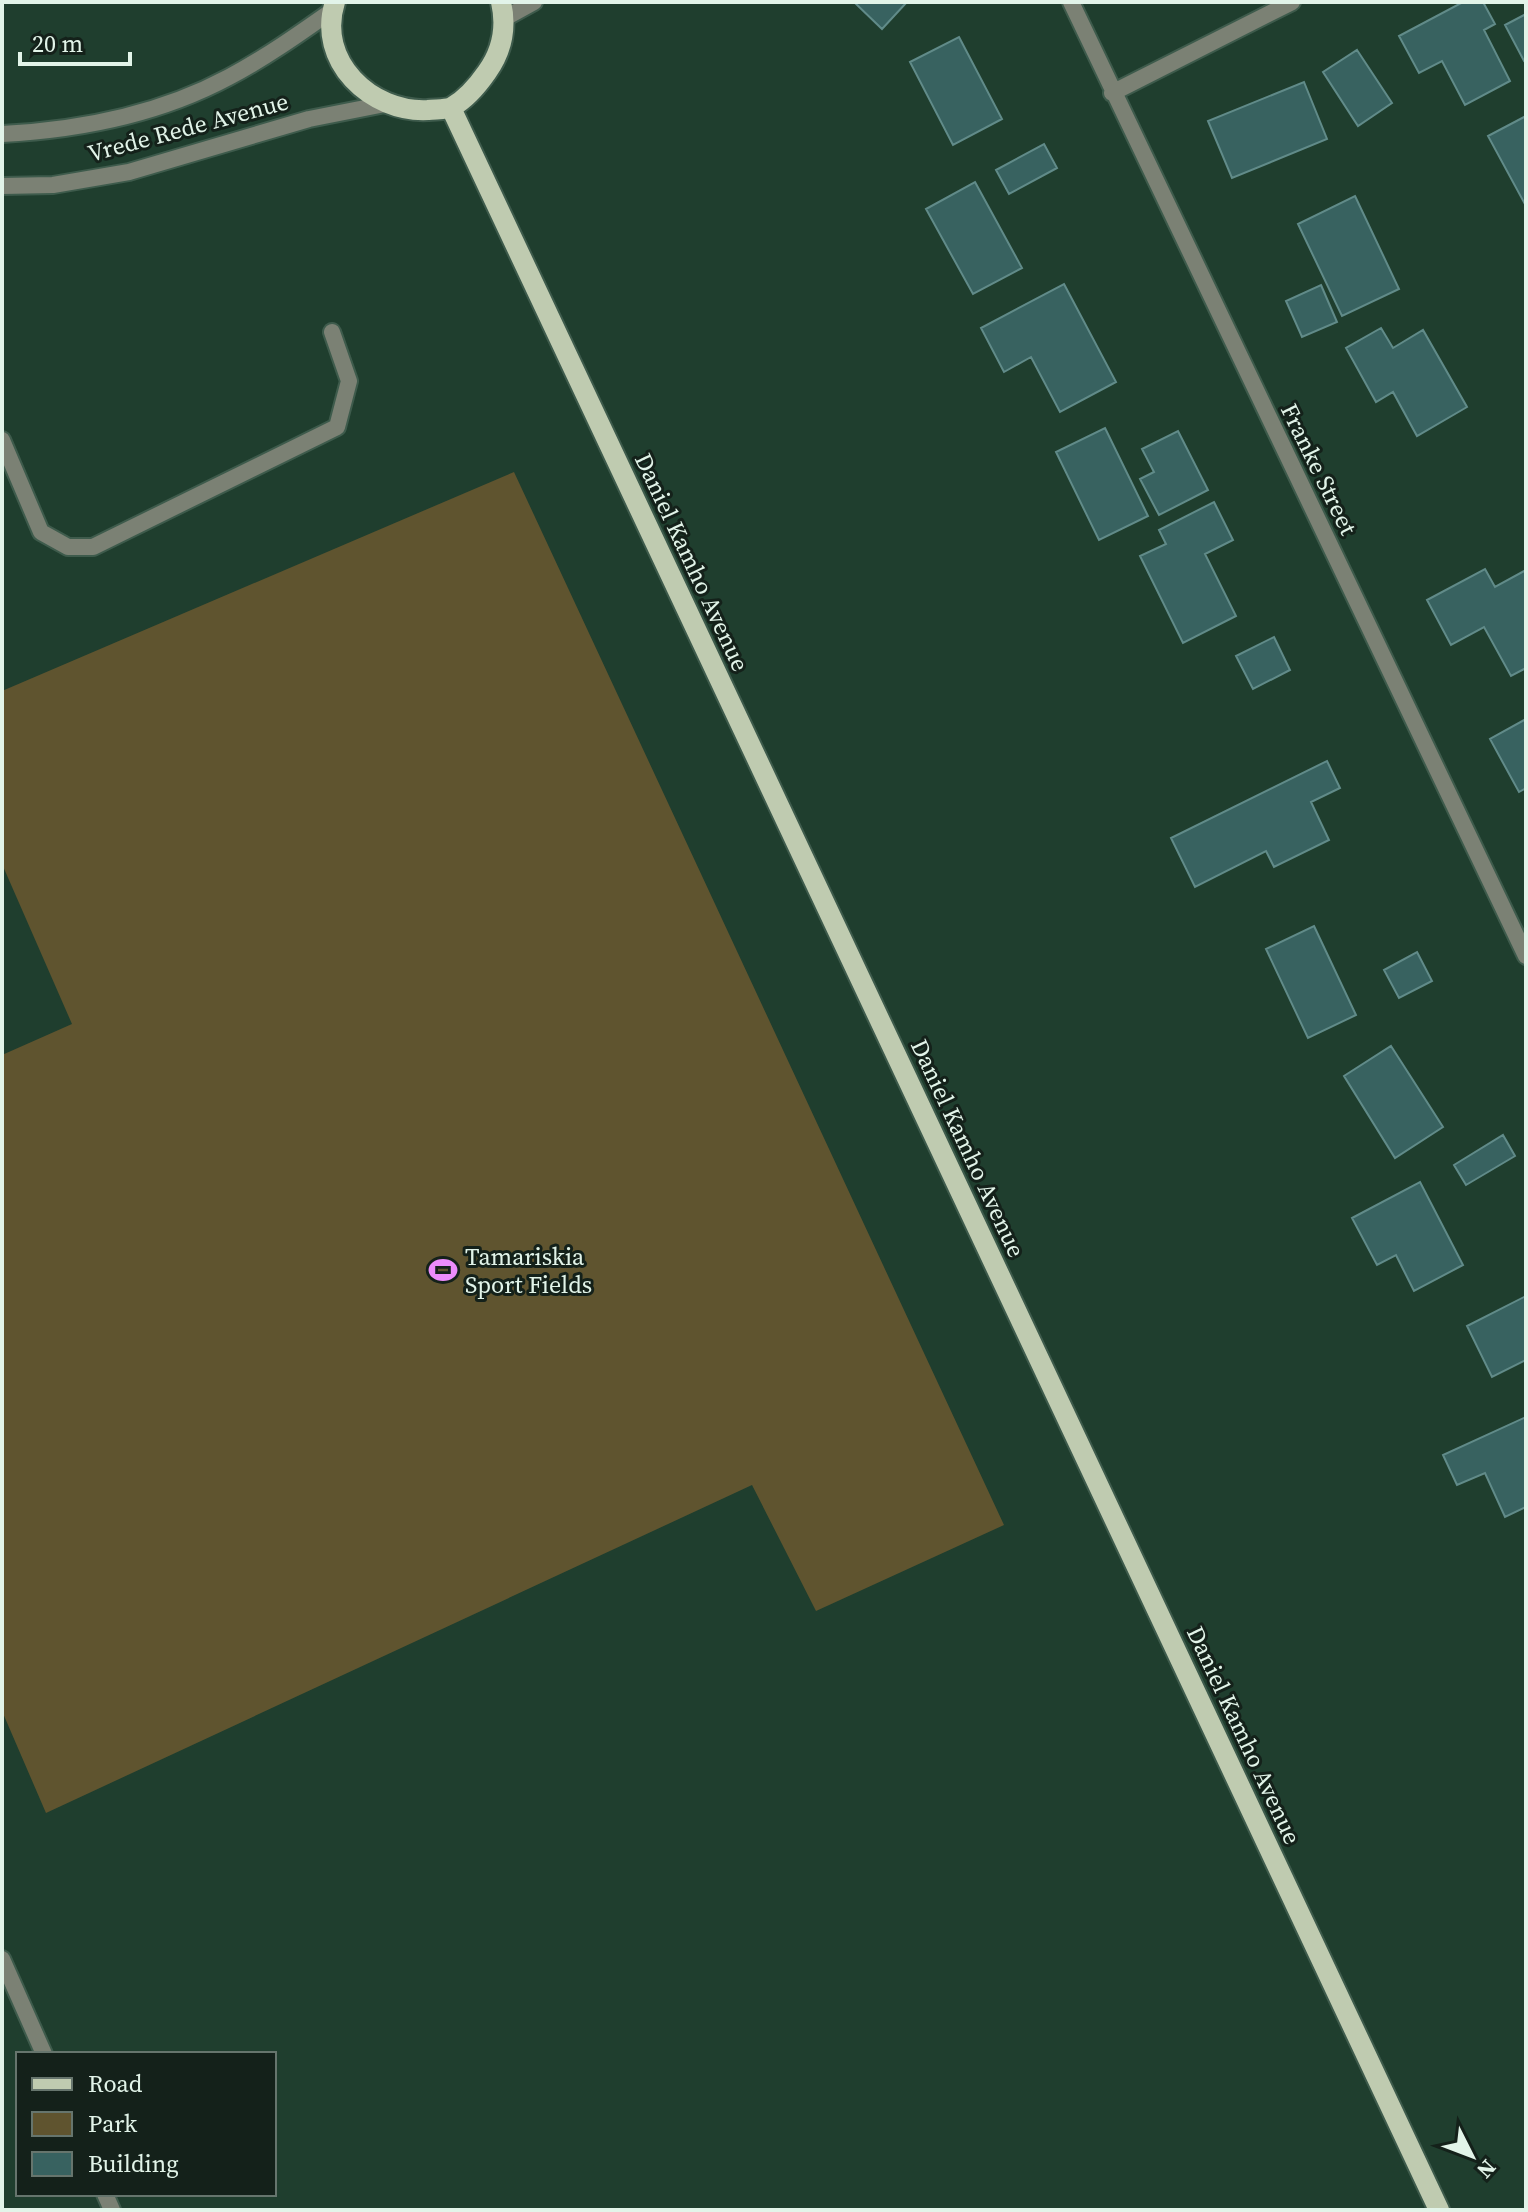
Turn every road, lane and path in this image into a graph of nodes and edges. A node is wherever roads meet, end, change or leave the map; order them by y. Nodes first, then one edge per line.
1 (534, 2) edge
2 (1071, 2) edge
3 (1292, 2) edge
4 (334, 6) edge
5 (503, 10) edge
6 (1112, 93) junction
7 (385, 104) junction
8 (451, 108) junction
9 (2, 134) edge
10 (2, 186) edge
11 (332, 332) dead end
12 (2, 440) edge
13 (1526, 956) edge
14 (2, 1959) edge
15 (43, 2052) edge
16 (1439, 2210) edge

1 - 5 street
2 - 6 street, Franke Street
3 - 6 street
4 - 7 main road
4 - 9 street, Vrede Rede Avenue
5 - 8 main road
6 - 13 street, Franke Street
7 - 8 main road
7 - 10 street, Vrede Rede Avenue
8 - 16 main road, Daniel Kamho Avenue
11 - 12 street
14 - 15 street

